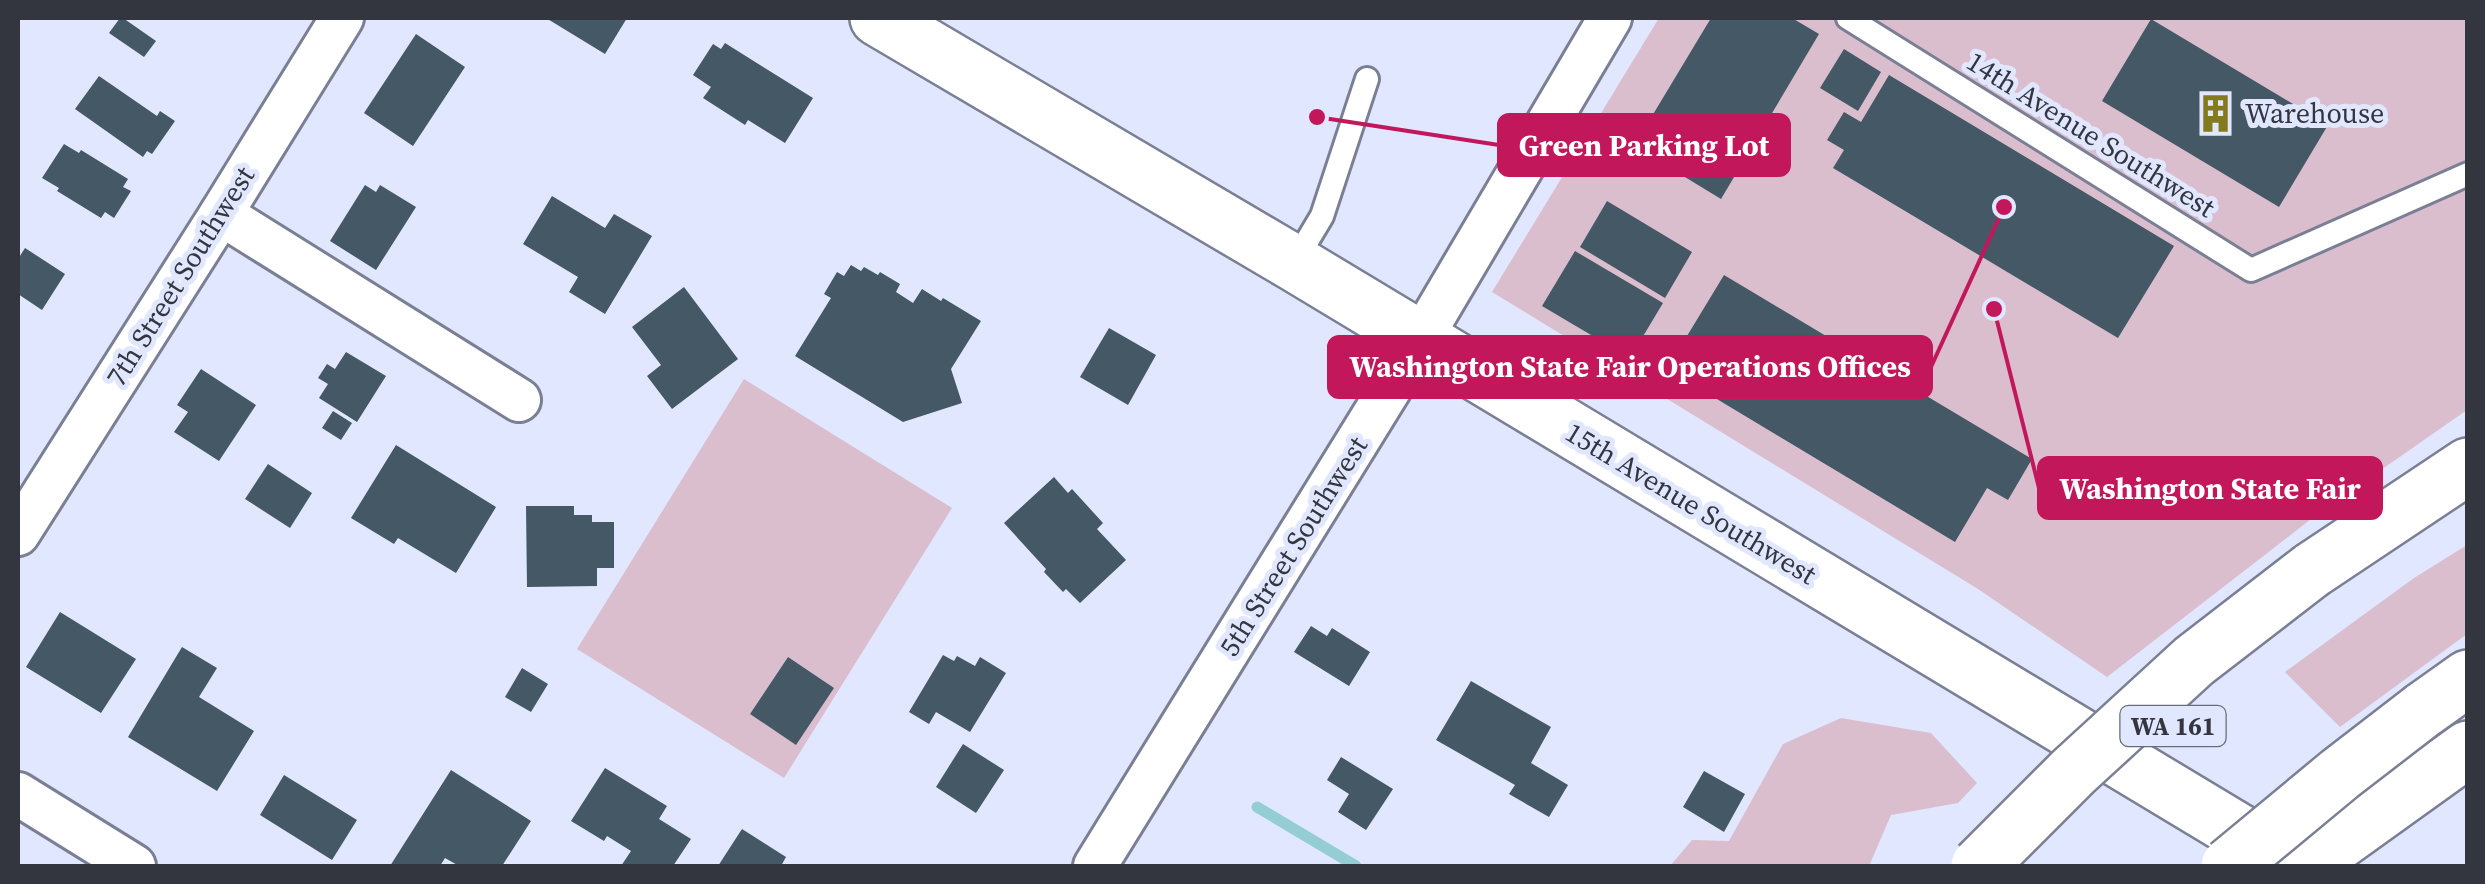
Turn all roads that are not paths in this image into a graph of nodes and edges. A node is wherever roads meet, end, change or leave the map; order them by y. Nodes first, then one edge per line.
1 (342, 18) edge
2 (878, 18) edge
3 (1610, 18) edge
4 (1848, 18) edge
5 (1367, 79) dead end
6 (2468, 174) edge
7 (221, 214) junction
8 (1294, 263) junction
9 (1420, 340) junction
10 (520, 400) dead end
11 (2468, 466) edge
12 (2468, 508) edge
13 (18, 534) edge
14 (2324, 585) junction
15 (2468, 678) edge
16 (2461, 753) edge
17 (18, 794) edge
18 (134, 866) edge
19 (1095, 866) edge
20 (1978, 866) edge
21 (2023, 866) edge
22 (2228, 866) edge
23 (2296, 866) edge
24 (2305, 866) edge

1 - 7 street, 7th Street Southwest
2 - 8 main road, 15th Avenue Southwest
3 - 9 street, 5th Street Southwest
4 - 6 lane, 14th Avenue Southwest
5 - 8 lane
7 - 10 street
7 - 13 street, 7th Street Southwest
8 - 9 main road, 15th Avenue Southwest
9 - 19 street, 5th Street Southwest
9 - 23 main road, 15th Avenue Southwest
11 - 14 main road
12 - 14 main road, WA 161
14 - 20 main road, bridge
14 - 21 main road, WA 161
15 - 22 main road, bridge
16 - 24 main road
17 - 18 street

